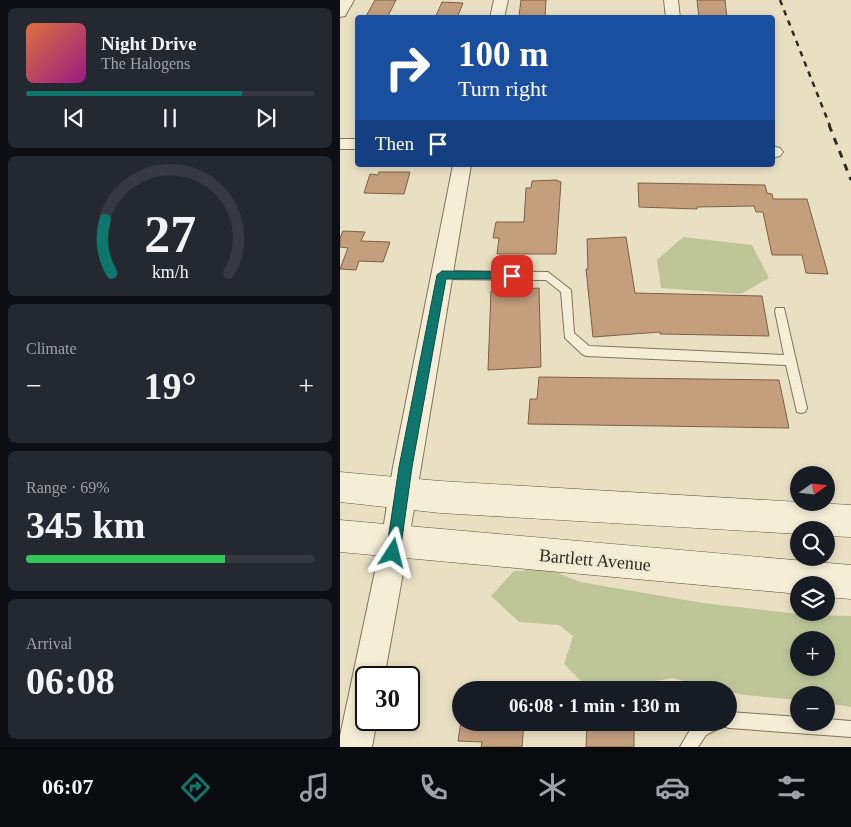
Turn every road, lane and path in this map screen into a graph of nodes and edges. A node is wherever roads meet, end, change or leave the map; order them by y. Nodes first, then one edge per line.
1 (347, 0) edge
2 (501, 0) edge
3 (671, 0) edge
4 (340, 13) edge
5 (498, 15) edge
6 (673, 15) edge
7 (340, 144) edge
8 (355, 144) edge
9 (462, 167) edge
10 (442, 275) junction
11 (780, 311) dead end
12 (790, 360) junction
13 (801, 408) dead end
14 (340, 487) edge
15 (402, 493) junction
16 (851, 521) edge
17 (340, 536) edge
18 (395, 543) junction
19 (851, 582) edge
20 (370, 666) edge
21 (737, 721) edge
22 (851, 729) edge
23 (358, 731) edge
24 (699, 731) edge
25 (355, 747) edge
26 (688, 747) edge

1 - 4 street
2 - 5 street
3 - 6 street
7 - 8 street
9 - 10 street
10 - 12 lane
10 - 15 street
11 - 12 lane
12 - 13 lane
14 - 15 main road
15 - 16 main road
15 - 18 street
17 - 18 main road, Bartlett Avenue
18 - 19 main road, Bartlett Avenue
18 - 20 street
21 - 22 lane
23 - 25 street
24 - 26 lane

